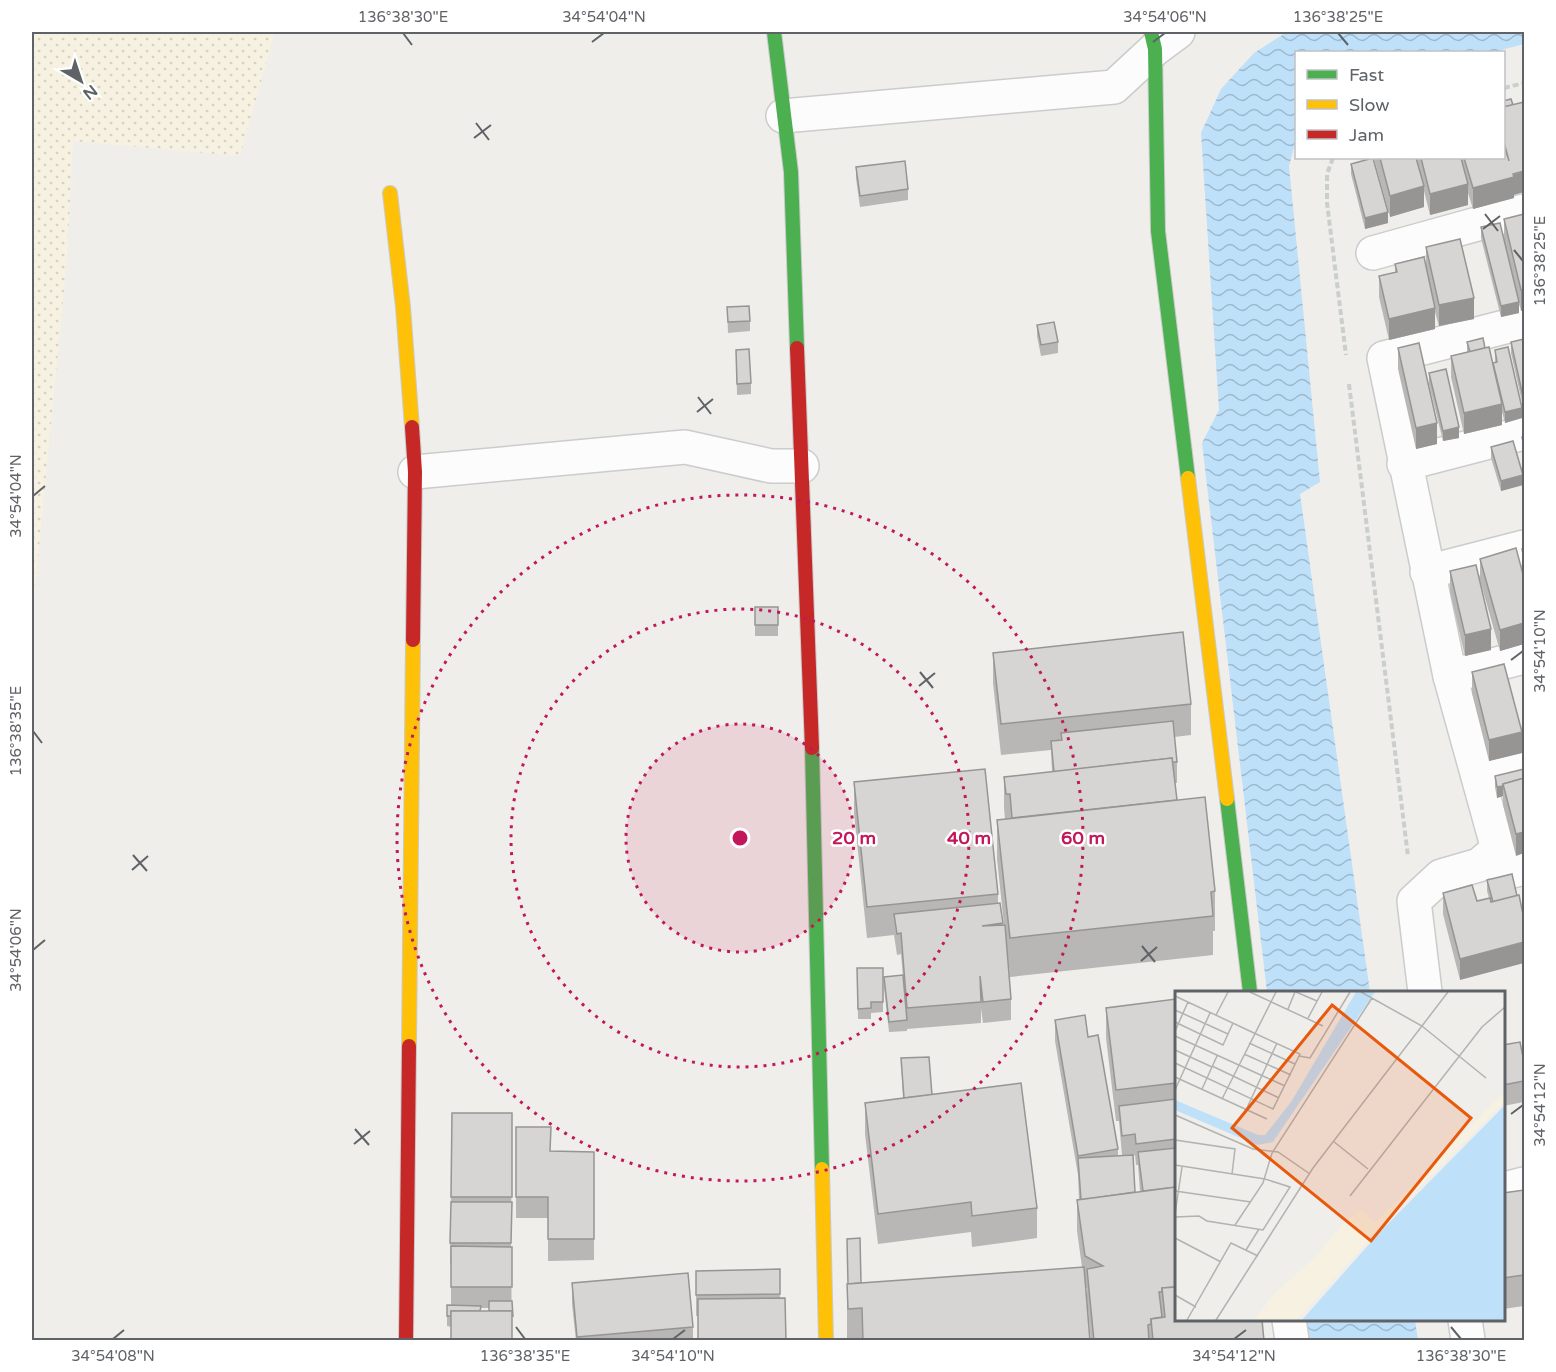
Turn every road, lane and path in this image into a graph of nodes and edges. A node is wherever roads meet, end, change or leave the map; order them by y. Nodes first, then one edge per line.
1 (774, 32) edge
2 (1161, 37) edge
3 (1524, 83) edge
4 (1505, 88) edge
5 (783, 116) junction
6 (1333, 159) edge
7 (390, 193) dead end
8 (1524, 211) edge
9 (1373, 253) dead end
10 (1524, 322) edge
11 (1346, 357) dead end
12 (1349, 381) dead end
13 (1524, 433) edge
14 (1404, 464) junction
15 (801, 466) junction
16 (415, 472) junction
17 (1524, 547) edge
18 (1427, 573) junction
19 (1524, 657) edge
20 (1450, 676) junction
21 (1524, 764) edge
22 (1478, 776) junction
23 (1498, 849) junction
24 (1524, 868) edge
25 (1414, 902) junction
26 (1250, 991) edge
27 (1425, 991) edge
28 (1524, 1184) edge
29 (1505, 1189) edge
30 (1289, 1321) edge
31 (1465, 1321) edge
32 (406, 1341) edge
33 (826, 1341) edge
34 (1292, 1341) edge
35 (1468, 1341) edge

1 - 5 street
2 - 5 street
2 - 26 street
3 - 4 path
5 - 15 street
6 - 11 path
7 - 16 street
8 - 9 street
10 - 14 street
12 - 25 path
13 - 14 street
14 - 18 street
15 - 16 street
15 - 33 street
16 - 32 street
17 - 18 street
18 - 20 street
19 - 20 street
20 - 22 street
21 - 22 street
22 - 23 street
23 - 24 street
23 - 25 street
25 - 27 street
28 - 29 street
30 - 34 street
31 - 35 street

